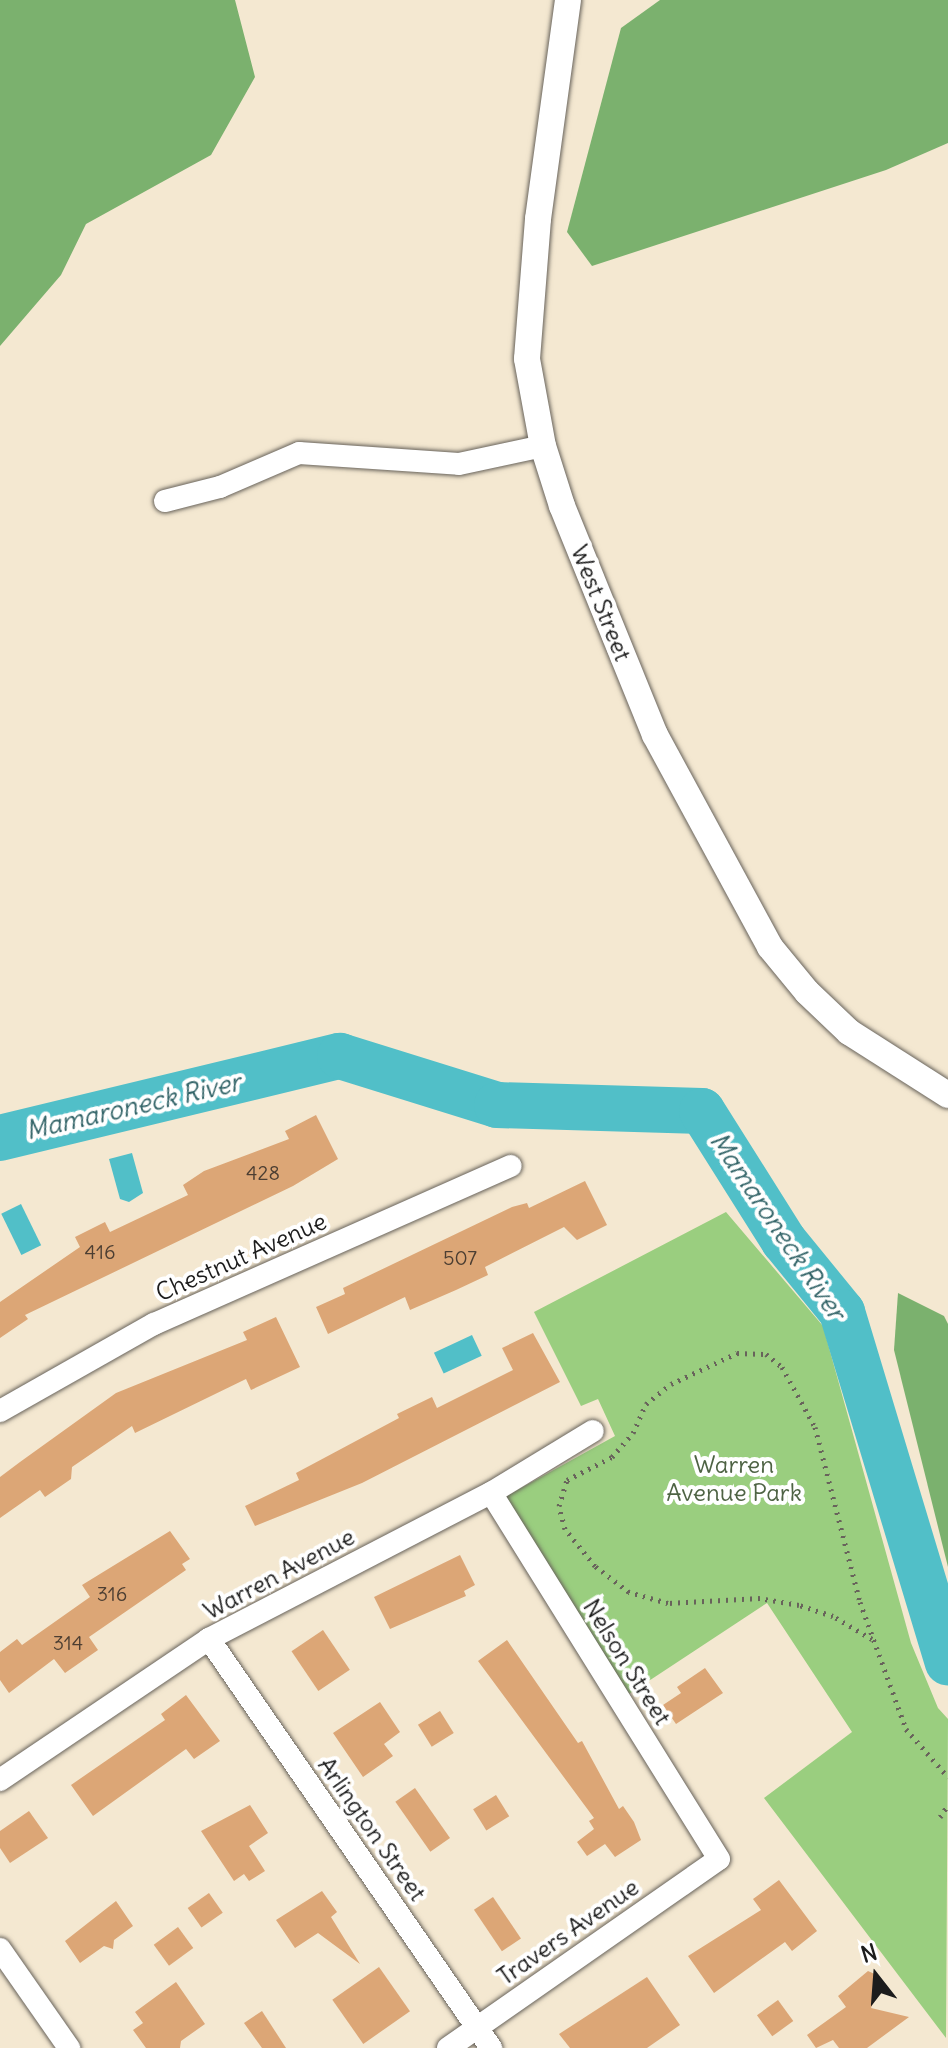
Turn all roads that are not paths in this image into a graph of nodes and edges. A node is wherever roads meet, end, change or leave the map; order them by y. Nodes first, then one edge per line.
1 (568, 0) edge
2 (543, 446) junction
3 (165, 501) dead end
4 (948, 1095) edge
5 (511, 1166) dead end
6 (0, 1411) edge
7 (593, 1431) dead end
8 (491, 1493) junction
9 (209, 1639) junction
10 (0, 1780) edge
11 (719, 1859) joint
12 (0, 1949) edge
13 (477, 2028) junction
14 (69, 2048) edge
15 (448, 2048) edge
16 (491, 2048) edge

1 - 2 street, West Street
2 - 3 street
2 - 4 street, West Street
5 - 6 street, Chestnut Avenue
7 - 8 street, Warren Avenue
8 - 9 street, Warren Avenue
8 - 11 street, Nelson Street
9 - 10 street, Warren Avenue
9 - 13 street, Arlington Street
11 - 13 street, Travers Avenue
12 - 14 street
13 - 15 street, Travers Avenue
13 - 16 street, Arlington Street

